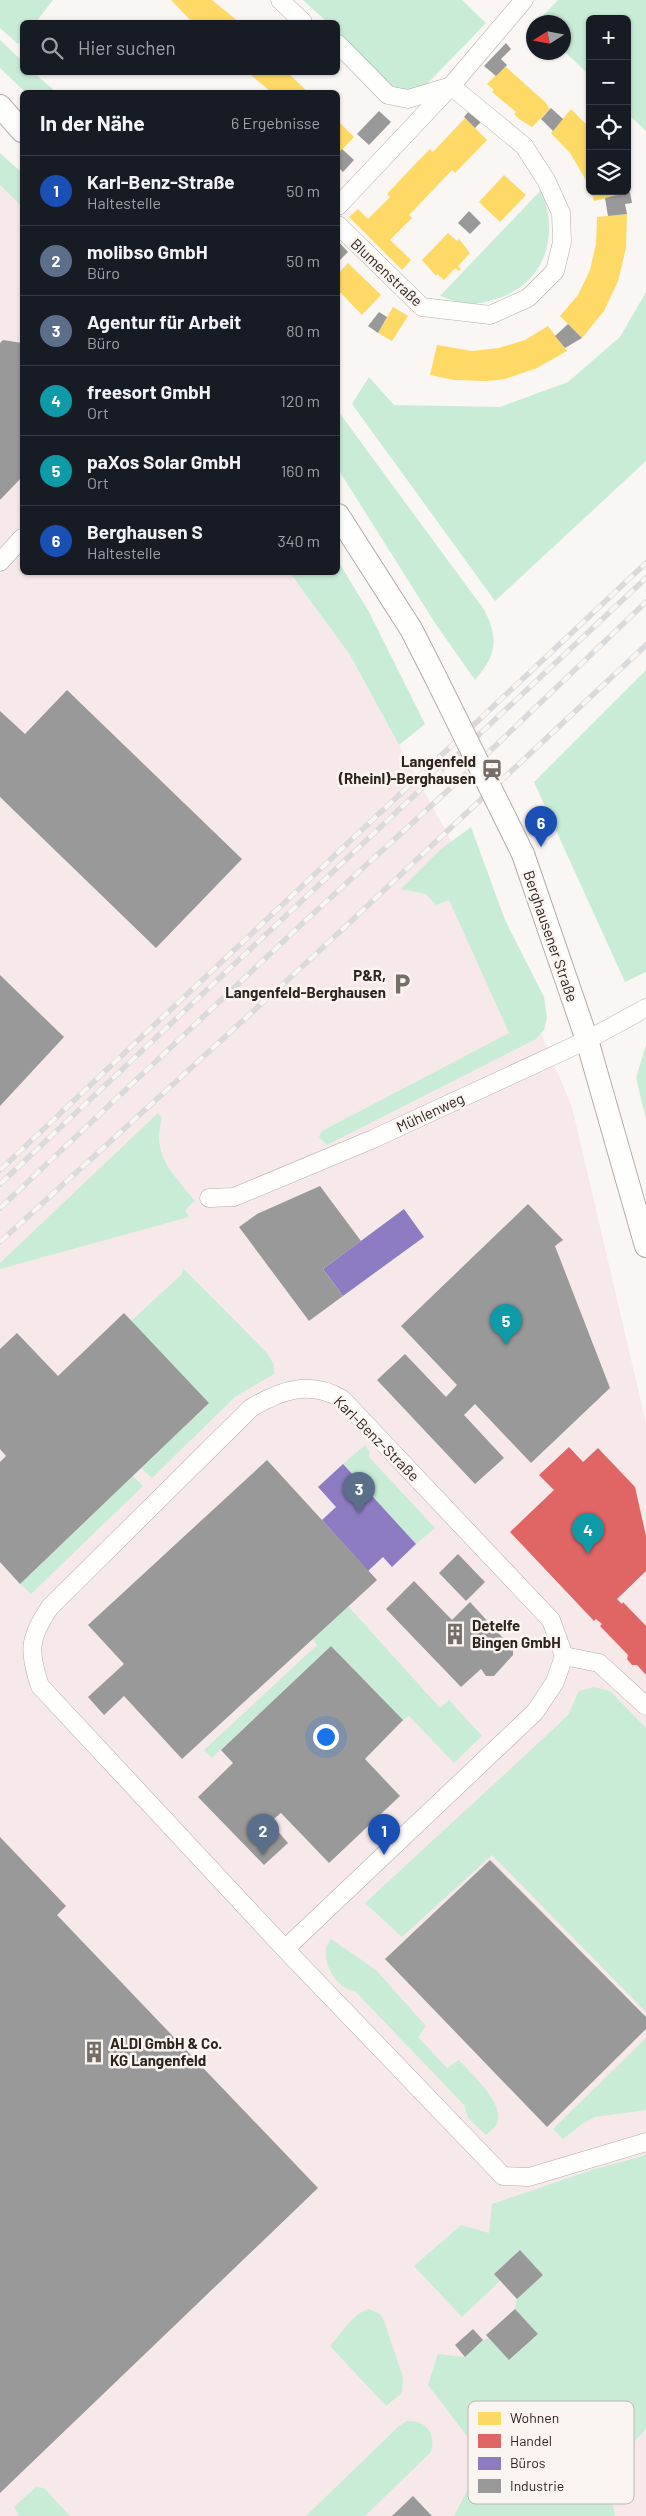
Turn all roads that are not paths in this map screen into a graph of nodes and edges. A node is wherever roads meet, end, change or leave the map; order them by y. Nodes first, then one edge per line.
1 (280, 0) edge
2 (524, 0) edge
3 (301, 20) edge
4 (340, 46) edge
5 (451, 86) junction
6 (340, 204) edge
7 (340, 227) edge
8 (340, 518) edge
9 (20, 540) edge
10 (0, 562) edge
11 (646, 1008) edge
12 (587, 1040) junction
13 (208, 1198) dead end
14 (646, 1246) edge
15 (564, 1656) junction
16 (646, 1706) edge
17 (285, 1949) junction
18 (646, 2142) edge

1 - 3 street
2 - 5 street
4 - 5 street
5 - 6 street
5 - 7 street, Blumenstraße
8 - 12 main road, Berghausener Straße, bridge
9 - 10 street
11 - 12 street, Mühlenweg
12 - 13 street, Mühlenweg
12 - 14 main road, Berghausener Straße
15 - 16 street
15 - 17 street
15 - 17 street, Karl-Benz-Straße
17 - 18 street, Karl-Benz-Straße

